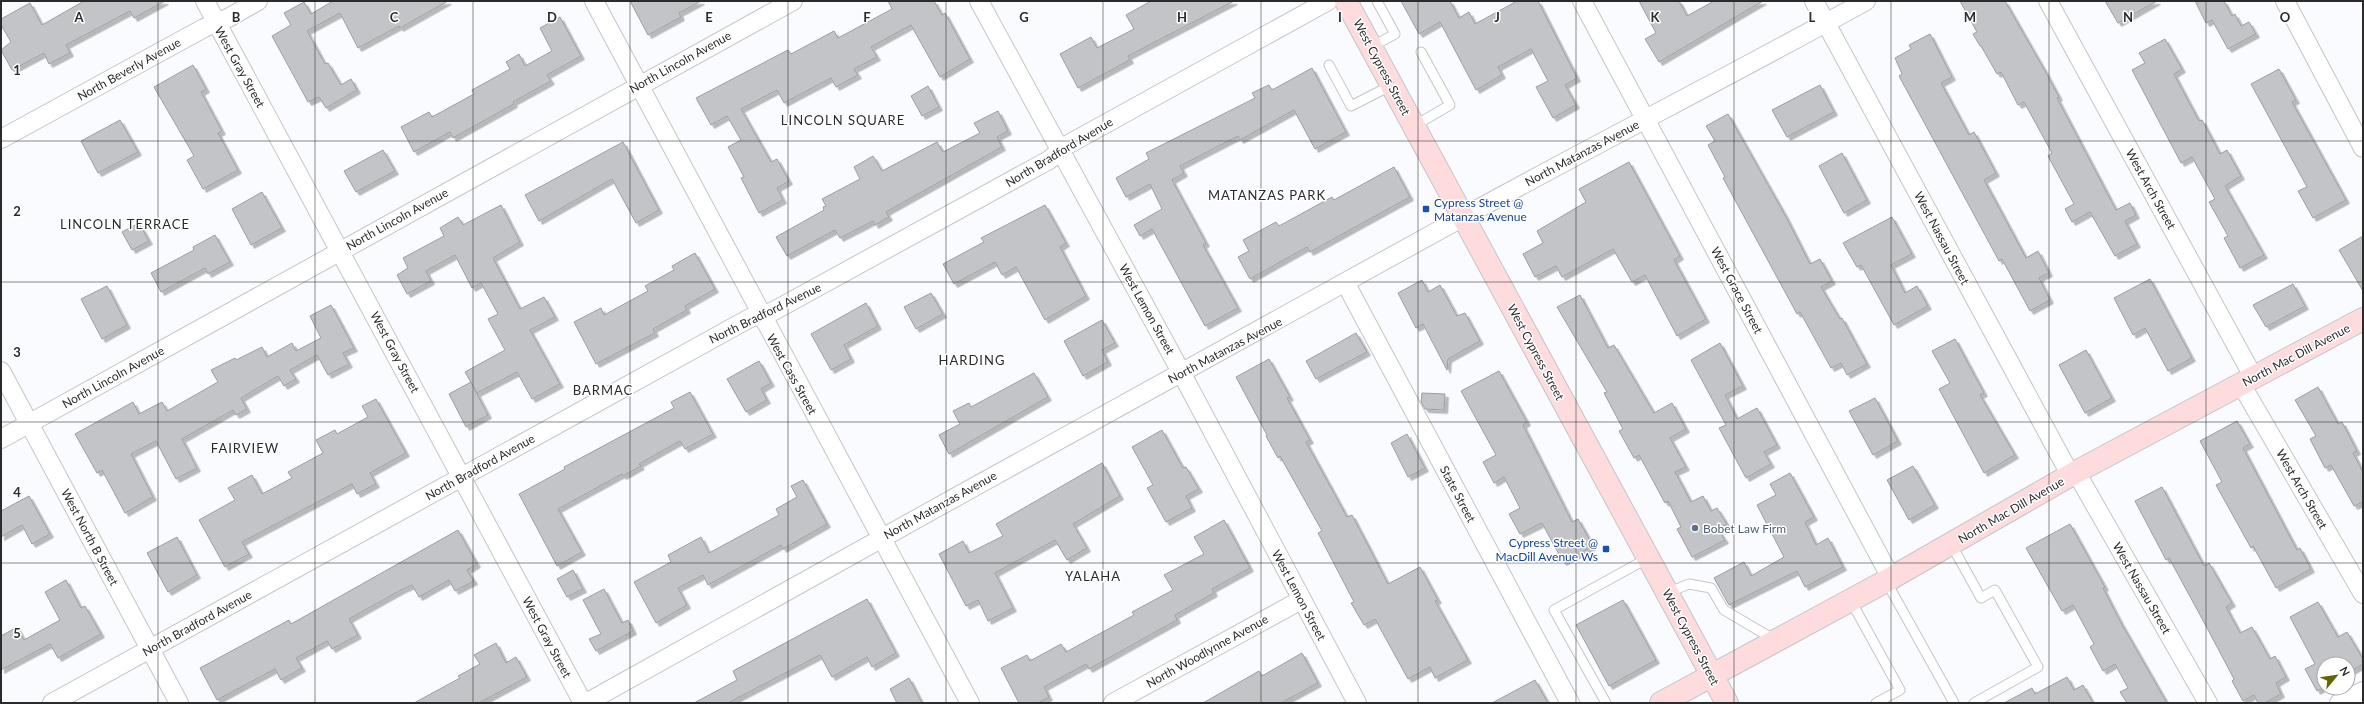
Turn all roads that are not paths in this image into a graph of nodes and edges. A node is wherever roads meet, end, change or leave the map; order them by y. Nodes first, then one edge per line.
1 (205, 1) edge
2 (258, 1) edge
3 (594, 1) edge
4 (793, 1) edge
5 (979, 1) edge
6 (1328, 1) edge
7 (1346, 1) edge
8 (1377, 1) edge
9 (1582, 1) edge
10 (1814, 1) edge
11 (1866, 1) edge
12 (2048, 1) edge
13 (2285, 1) edge
14 (216, 22) junction
15 (1826, 23) junction
16 (1372, 47) junction
17 (1421, 52) dead end
18 (1329, 65) dead end
19 (639, 85) junction
20 (1392, 85) junction
21 (1646, 119) junction
22 (1414, 126) junction
23 (1, 139) edge
24 (2363, 148) edge
25 (1060, 151) junction
26 (1463, 218) junction
27 (341, 251) junction
28 (1346, 284) junction
29 (761, 315) junction
30 (2363, 319) edge
31 (1, 372) edge
32 (1181, 374) junction
33 (2248, 381) junction
34 (29, 424) junction
35 (1, 439) edge
36 (2073, 474) junction
37 (461, 477) junction
38 (882, 537) junction
39 (1951, 544) junction
40 (1648, 558) junction
41 (1889, 580) junction
42 (1667, 593) junction
43 (2363, 594) edge
44 (1301, 600) junction
45 (1851, 601) junction
46 (1776, 641) junction
47 (149, 649) junction
48 (1712, 676) junction
49 (2363, 691) edge
50 (52, 703) edge
51 (179, 703) edge
52 (582, 703) edge
53 (586, 703) edge
54 (970, 703) edge
55 (1113, 703) edge
56 (1357, 703) edge
57 (1570, 703) edge
58 (1606, 703) edge
59 (1661, 703) edge
60 (1727, 703) edge
61 (1876, 703) edge
62 (1954, 703) edge
63 (1974, 703) edge
64 (2208, 703) edge
65 (2339, 703) edge

1 - 14 street, West Gray Street
2 - 14 street, North Beverly Avenue
3 - 19 street, West Cass Street
4 - 19 street, North Lincoln Avenue
5 - 25 street, West Lemon Street
6 - 25 street, North Bradford Avenue
7 - 16 street, West Cypress Street
8 - 16 lane
9 - 21 street, West Grace Street
10 - 15 street, West Nassau Street
11 - 15 street, North Matanzas Avenue
12 - 33 street, West Arch Street
13 - 24 street
14 - 23 street, North Beverly Avenue
14 - 27 street, West Gray Street
15 - 21 street, North Matanzas Avenue
15 - 36 street, West Nassau Street
16 - 20 street, West Cypress Street
17 - 22 lane
18 - 20 lane
19 - 27 street, North Lincoln Avenue
19 - 29 street, West Cass Street
20 - 22 street, West Cypress Street
21 - 26 street, North Matanzas Avenue
21 - 41 street, West Grace Street
22 - 26 street, West Cypress Street
25 - 29 street, North Bradford Avenue
25 - 32 street, West Lemon Street
26 - 28 street, North Matanzas Avenue
26 - 40 street, West Cypress Street
27 - 34 street, North Lincoln Avenue
27 - 37 street, West Gray Street
28 - 32 street, North Matanzas Avenue
28 - 57 street, State Street
29 - 37 street, North Bradford Avenue
29 - 38 street, West Cass Street
30 - 33 street, North Mac Dill Avenue
31 - 34 street, West North B Street
32 - 38 street, North Matanzas Avenue
32 - 44 street, West Lemon Street
33 - 36 street, North Mac Dill Avenue
33 - 43 street, West Arch Street
34 - 35 street, North Lincoln Avenue
34 - 47 street, West North B Street
36 - 39 street, North Mac Dill Avenue
36 - 64 street, West Nassau Street
37 - 47 street, North Bradford Avenue
37 - 52 street, West Gray Street
38 - 53 street, North Matanzas Avenue
38 - 54 street, West Cass Street
39 - 41 street, North Mac Dill Avenue
39 - 63 lane
40 - 42 street, West Cypress Street
40 - 58 lane
41 - 45 street, North Mac Dill Avenue
41 - 62 lane
42 - 46 lane
42 - 48 street, West Cypress Street
44 - 55 street, North Woodlynne Avenue
44 - 56 street, West Lemon Street
45 - 46 street, North Mac Dill Avenue
45 - 61 lane
46 - 48 street, North Mac Dill Avenue
47 - 50 street, North Bradford Avenue
47 - 51 street, West North B Street
48 - 59 street, North Mac Dill Avenue
48 - 60 street, West Cypress Street
49 - 65 street

